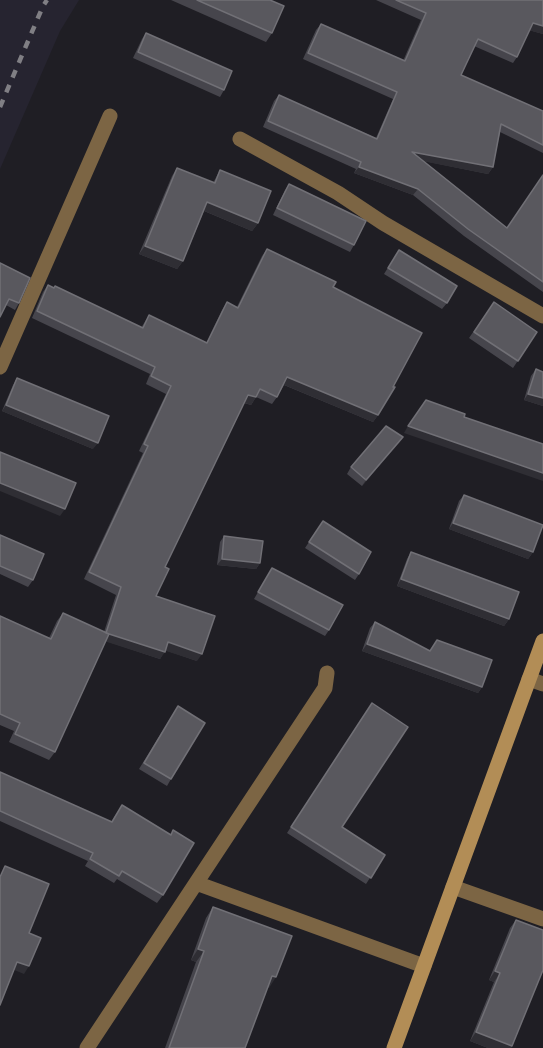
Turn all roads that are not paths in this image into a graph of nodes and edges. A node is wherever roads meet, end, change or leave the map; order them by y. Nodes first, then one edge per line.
1 (110, 116) dead end
2 (240, 139) dead end
3 (543, 316) edge
4 (0, 367) edge
5 (543, 641) edge
6 (327, 673) dead end
7 (536, 681) edge
8 (196, 883) junction
9 (453, 887) junction
10 (543, 919) edge
11 (424, 966) junction
12 (87, 1048) edge
13 (394, 1048) edge

1 - 4 street
2 - 3 street
5 - 7 street
6 - 8 street
7 - 9 street
8 - 11 street
8 - 12 street
9 - 10 street
9 - 11 street
11 - 13 street

